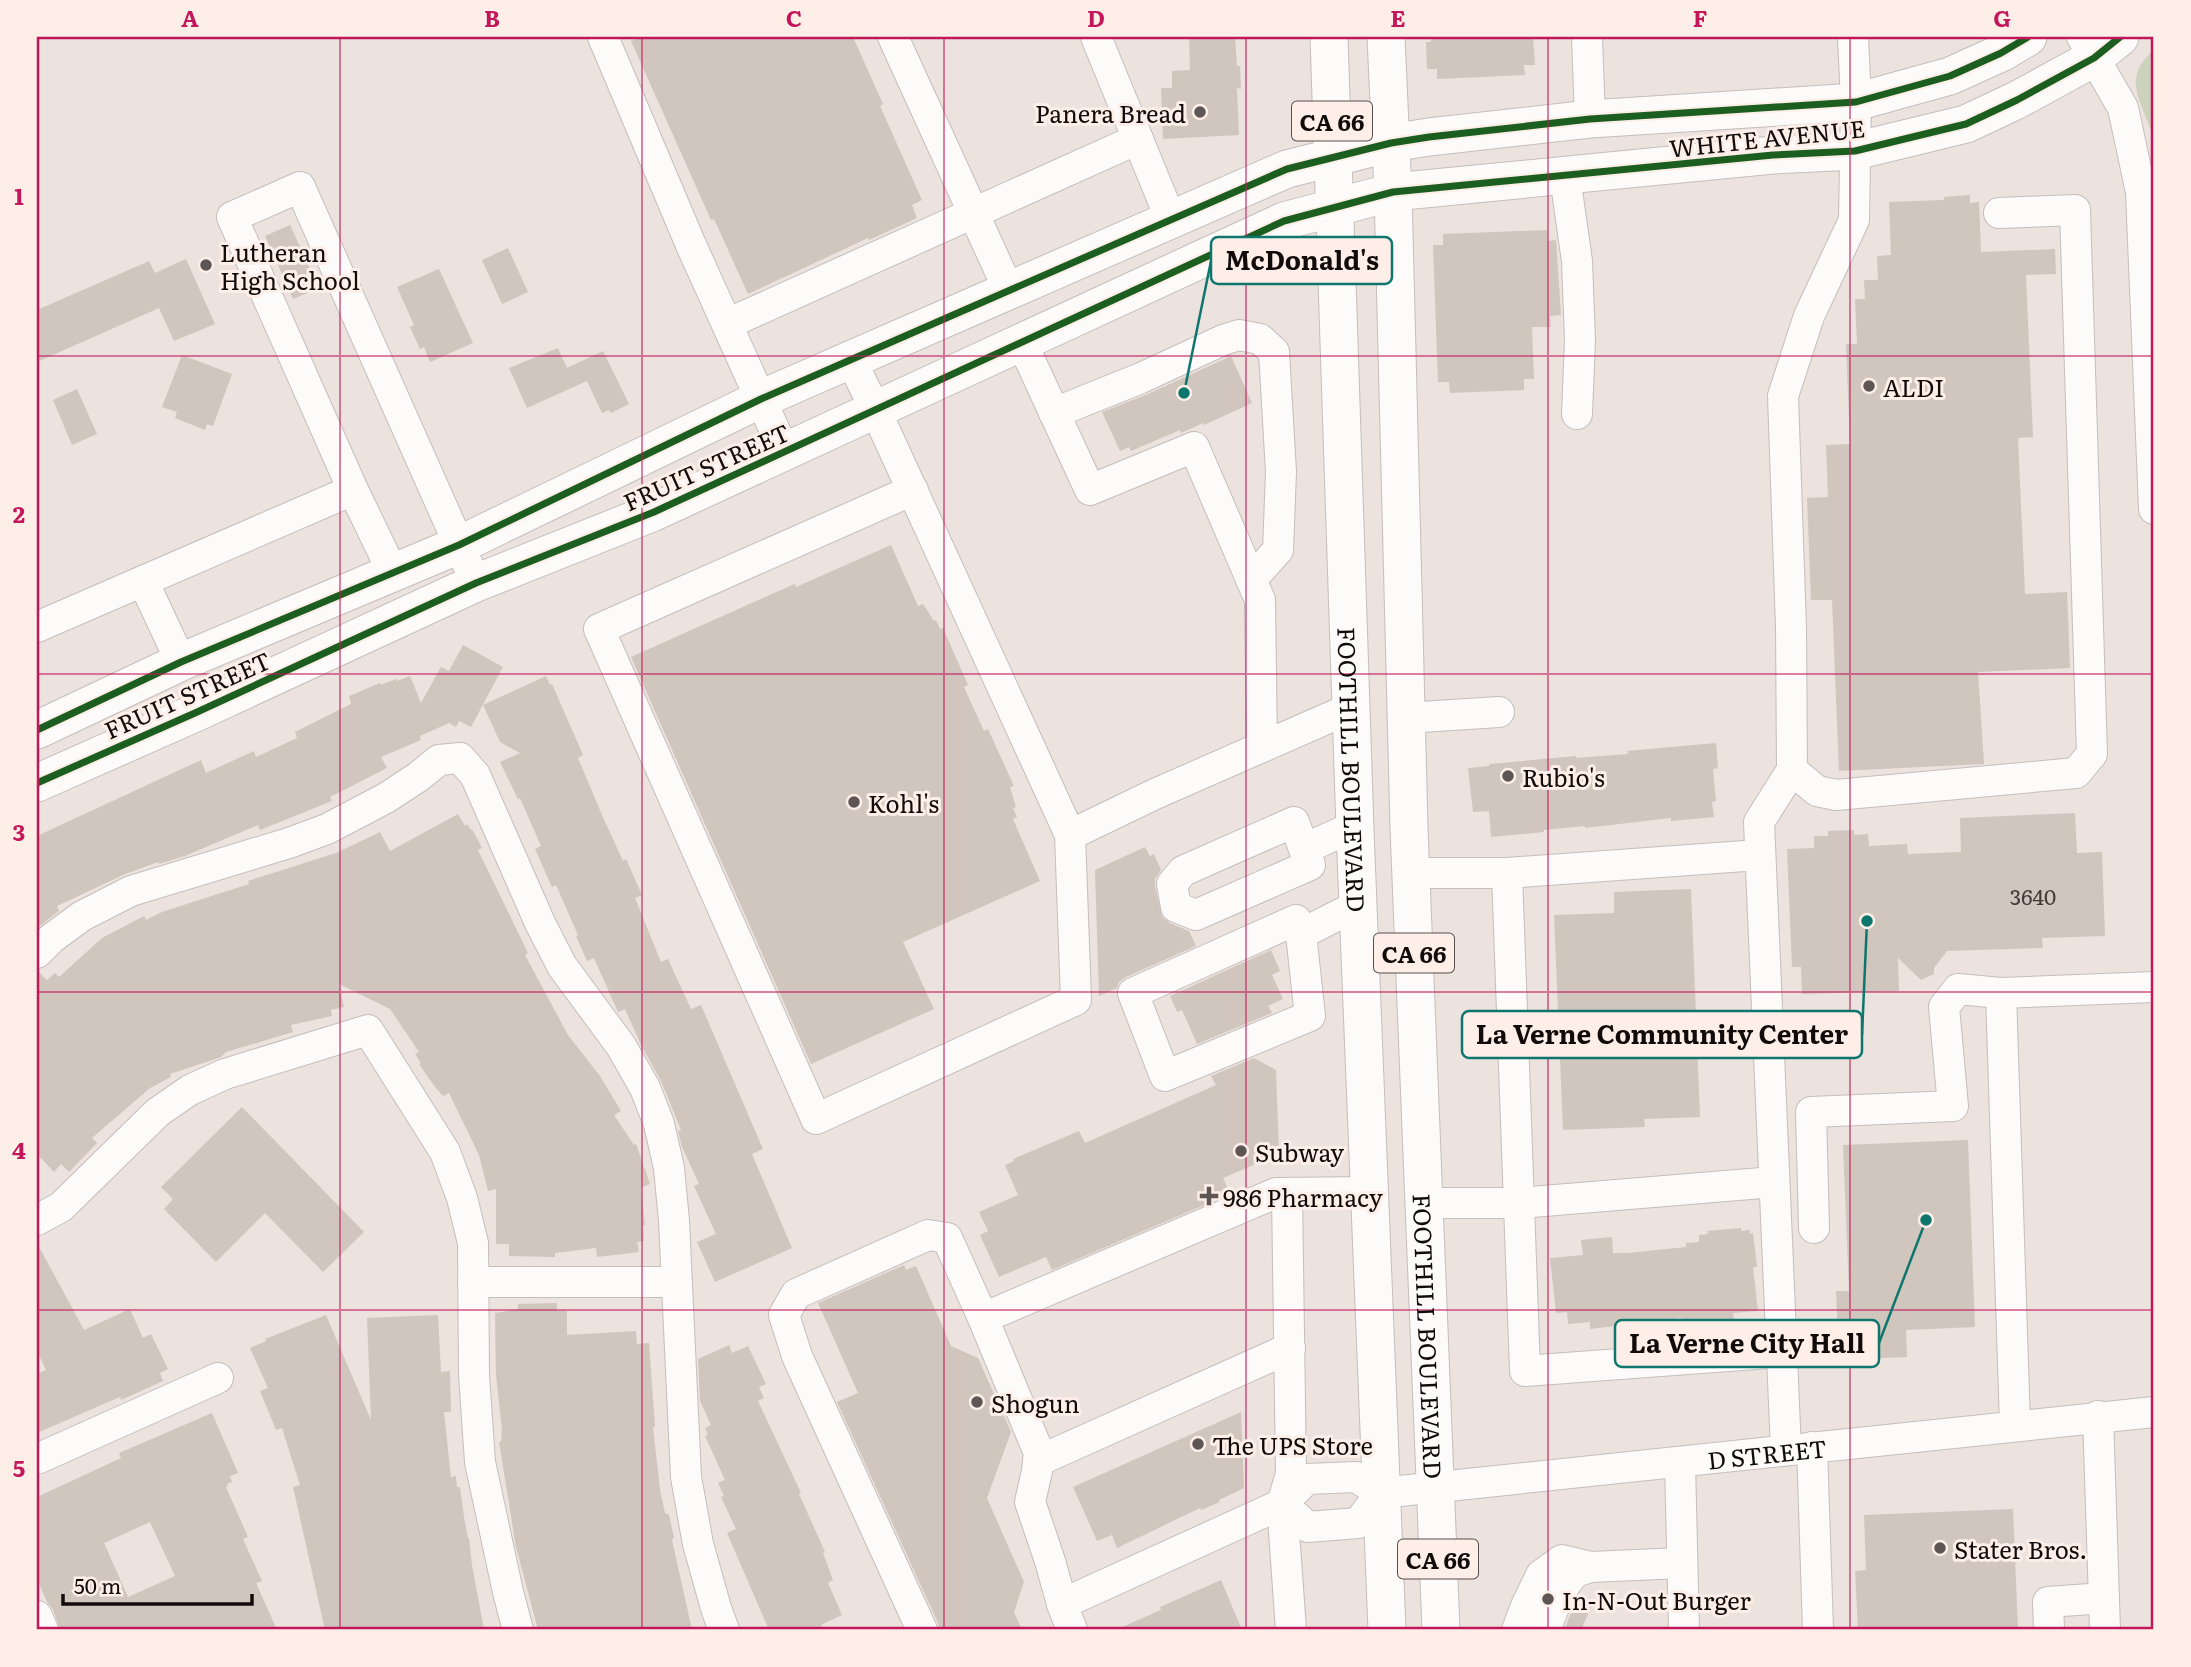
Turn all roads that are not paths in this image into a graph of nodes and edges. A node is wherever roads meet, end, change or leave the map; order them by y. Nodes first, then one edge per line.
1 (603, 37) edge
2 (893, 37) edge
3 (1096, 37) edge
4 (1329, 37) edge
5 (1386, 37) edge
6 (1587, 37) edge
7 (1853, 37) edge
8 (2028, 37) edge
9 (2098, 44) edge
10 (1856, 102) junction
11 (1590, 120) junction
12 (1138, 139) junction
13 (1391, 143) junction
14 (1855, 151) junction
15 (1332, 156) junction
16 (1565, 177) junction
17 (1393, 192) junction
18 (1335, 206) junction
19 (974, 213) junction
20 (1999, 214) dead end
21 (1171, 220) junction
22 (1009, 291) junction
23 (727, 324) junction
24 (1022, 343) junction
25 (851, 360) junction
26 (761, 399) junction
27 (876, 411) junction
28 (1054, 413) junction
29 (1577, 414) dead end
30 (785, 453) junction
31 (353, 490) junction
32 (913, 490) junction
33 (2154, 509) edge
34 (459, 545) junction
35 (393, 573) junction
36 (143, 580) junction
37 (1251, 580) junction
38 (476, 583) junction
39 (37, 627) edge
40 (181, 662) junction
41 (1351, 708) junction
42 (1499, 712) dead end
43 (1405, 718) junction
44 (37, 730) edge
45 (1262, 747) junction
46 (1792, 770) junction
47 (37, 783) edge
48 (1355, 826) junction
49 (1070, 835) junction
50 (1304, 849) dead end
51 (1759, 855) junction
52 (1411, 873) junction
53 (1507, 873) junction
54 (1358, 905) junction
55 (1301, 934) junction
56 (37, 953) edge
57 (2154, 987) edge
58 (2001, 993) junction
59 (1774, 1182) junction
60 (1369, 1192) junction
61 (1287, 1193) junction
62 (1424, 1203) junction
63 (1519, 1203) junction
64 (37, 1220) edge
65 (1814, 1228) dead end
66 (473, 1282) junction
67 (677, 1282) junction
68 (984, 1318) junction
69 (1290, 1348) junction
70 (1782, 1352) junction
71 (218, 1378) dead end
72 (2154, 1412) edge
73 (2098, 1416) junction
74 (2015, 1425) junction
75 (1799, 1449) junction
76 (37, 1459) edge
77 (1038, 1461) junction
78 (1680, 1462) junction
79 (1434, 1489) junction
80 (1381, 1493) junction
81 (1282, 1504) junction
82 (1681, 1563) junction
83 (1591, 1567) junction
84 (2104, 1598) junction
85 (37, 1616) edge
86 (1067, 1617) edge
87 (43, 1630) edge
88 (518, 1630) edge
89 (724, 1630) edge
90 (922, 1630) edge
91 (1291, 1630) edge
92 (1387, 1630) edge
93 (1441, 1630) edge
94 (1517, 1630) edge
95 (1545, 1630) edge
96 (1684, 1630) edge
97 (1818, 1630) edge
98 (2049, 1630) edge
99 (2105, 1630) edge

1 - 23 street
2 - 19 street
3 - 12 street
4 - 15 main road, FOOTHILL BOULEVARD / CA 66
5 - 13 main road, FOOTHILL BOULEVARD / CA 66
6 - 11 street
7 - 10 street
8 - 10 main road, WHITE AVENUE
9 - 14 main road, WHITE AVENUE
9 - 33 street
10 - 11 main road, WHITE AVENUE
10 - 14 street
11 - 13 main road, WHITE AVENUE
12 - 19 street
12 - 21 street
13 - 15 main road, WHITE AVENUE
13 - 17 main road, FOOTHILL BOULEVARD / CA 66
14 - 16 main road, WHITE AVENUE
14 - 46 street
15 - 18 main road, FOOTHILL BOULEVARD / CA 66
15 - 21 main road, FRUIT STREET
16 - 17 main road, WHITE AVENUE
16 - 29 street
17 - 18 main road, FRUIT STREET
17 - 43 main road, FOOTHILL BOULEVARD / CA 66
18 - 24 main road, FRUIT STREET
18 - 41 main road, FOOTHILL BOULEVARD / CA 66
19 - 22 street
19 - 23 street
20 - 46 street
21 - 22 main road, FRUIT STREET
22 - 25 main road, FRUIT STREET
23 - 26 street
24 - 27 main road, FRUIT STREET
24 - 28 street
25 - 26 main road, FRUIT STREET
25 - 27 street
26 - 30 street
26 - 34 main road, FRUIT STREET
27 - 30 main road, FRUIT STREET
27 - 32 street
28 - 37 street
28 - 37 street
30 - 38 main road, FRUIT STREET
31 - 34 street
31 - 35 street
31 - 36 street
32 - 49 street
32 - 49 street
34 - 35 main road, FRUIT STREET
34 - 38 street
35 - 40 main road, FRUIT STREET
36 - 39 street
36 - 40 street
37 - 45 street
38 - 47 main road, FRUIT STREET
40 - 44 main road, FRUIT STREET
41 - 45 street
41 - 48 main road, FOOTHILL BOULEVARD / CA 66
42 - 43 street
43 - 52 main road, FOOTHILL BOULEVARD / CA 66
45 - 49 street
46 - 51 street
48 - 50 street
48 - 54 main road, FOOTHILL BOULEVARD / CA 66
51 - 53 street
51 - 59 street
52 - 53 street
52 - 62 main road, FOOTHILL BOULEVARD / CA 66
53 - 63 street
54 - 55 street
54 - 60 main road, FOOTHILL BOULEVARD / CA 66
55 - 55 street
56 - 67 street
57 - 58 street
58 - 65 street
58 - 74 street
59 - 63 street
59 - 70 street
60 - 61 street
60 - 80 main road, FOOTHILL BOULEVARD / CA 66
61 - 68 street
61 - 69 street
62 - 63 street
62 - 79 main road, FOOTHILL BOULEVARD / CA 66
63 - 70 street
64 - 66 street
66 - 67 street
66 - 88 street
67 - 89 street
68 - 77 street
68 - 90 street
69 - 77 street
69 - 81 street
70 - 75 street
71 - 76 street
72 - 73 street, D STREET
73 - 74 street, D STREET
73 - 84 street
74 - 75 street, D STREET
75 - 78 street, D STREET
75 - 97 street
77 - 86 street
78 - 79 street, D STREET
78 - 82 street
79 - 80 street, D STREET
79 - 93 main road, FOOTHILL BOULEVARD / CA 66
80 - 81 street
80 - 81 street
80 - 92 main road, FOOTHILL BOULEVARD / CA 66
81 - 86 street
81 - 91 street
82 - 83 street
82 - 96 street
83 - 94 street
83 - 95 street
84 - 98 street
84 - 99 street
85 - 87 street

